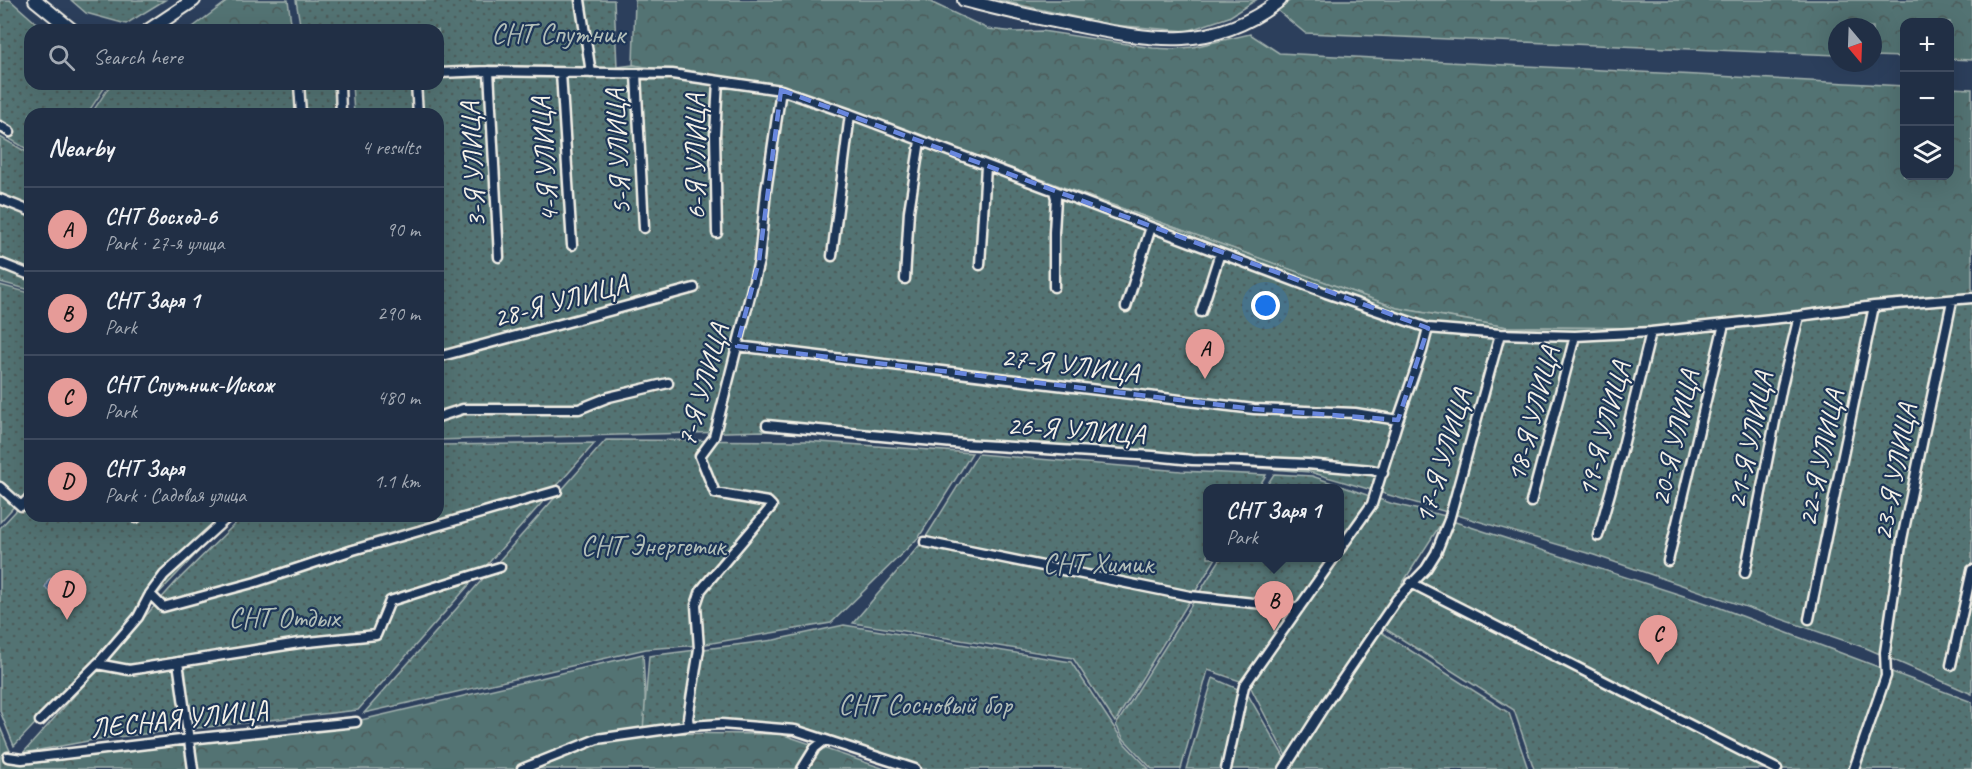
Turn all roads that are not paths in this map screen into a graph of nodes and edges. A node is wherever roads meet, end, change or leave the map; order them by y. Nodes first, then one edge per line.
1 (35, 0) edge
2 (194, 0) edge
3 (580, 0) edge
4 (964, 0) edge
5 (1280, 0) edge
6 (65, 24) edge
7 (158, 24) edge
8 (489, 71) junction
9 (444, 73) edge
10 (561, 73) junction
11 (591, 73) junction
12 (636, 74) junction
13 (718, 81) junction
14 (299, 90) edge
15 (340, 90) edge
16 (416, 90) edge
17 (781, 90) junction
18 (301, 108) edge
19 (341, 108) edge
20 (418, 108) edge
21 (850, 114) junction
22 (0, 126) edge
23 (10, 132) dead end
24 (920, 141) junction
25 (986, 166) junction
26 (1054, 191) junction
27 (0, 199) edge
28 (24, 209) edge
29 (1151, 227) junction
30 (644, 228) dead end
31 (717, 233) dead end
32 (572, 245) dead end
33 (1220, 253) junction
34 (832, 256) dead end
35 (499, 257) dead end
36 (0, 263) edge
37 (980, 266) dead end
38 (24, 273) edge
39 (905, 279) dead end
40 (1054, 287) dead end
41 (694, 288) dead end
42 (1972, 298) edge
43 (1952, 301) junction
44 (1874, 306) junction
45 (1126, 307) dead end
46 (1201, 312) dead end
47 (1799, 316) junction
48 (1724, 324) junction
49 (1428, 328) junction
50 (1651, 332) junction
51 (1500, 334) junction
52 (1575, 336) junction
53 (737, 346) junction
54 (444, 355) edge
55 (668, 383) dead end
56 (444, 415) edge
57 (1398, 420) junction
58 (767, 425) dead end
59 (1383, 473) junction
60 (0, 487) edge
61 (557, 491) dead end
62 (1532, 502) dead end
63 (24, 503) edge
64 (222, 522) edge
65 (1598, 536) dead end
66 (925, 542) dead end
67 (1344, 543) edge
68 (1668, 561) dead end
69 (1331, 562) edge
70 (500, 567) dead end
71 (1972, 570) edge
72 (1745, 573) dead end
73 (1411, 583) junction
74 (150, 594) junction
75 (1299, 608) junction
76 (1809, 619) dead end
77 (178, 662) junction
78 (97, 664) junction
79 (1951, 665) dead end
80 (40, 721) dead end
81 (356, 722) dead end
82 (689, 726) junction
83 (189, 739) junction
84 (825, 740) junction
85 (8, 757) dead end
86 (193, 769) edge
87 (522, 769) edge
88 (802, 769) edge
89 (915, 769) edge
90 (1226, 769) edge
91 (1284, 769) edge
92 (1777, 769) edge
93 (1854, 769) edge

1 - 6 main road
2 - 7 main road
3 - 11 street
4 - 5 main road
8 - 9 street
8 - 10 street
8 - 35 street, 3-Я УЛИЦА
10 - 11 street
10 - 32 street, 4-Я УЛИЦА
11 - 12 street
12 - 13 street
12 - 30 street, 5-Я УЛИЦА
13 - 17 street
13 - 31 street, 6-Я УЛИЦА
14 - 18 street
15 - 19 street
16 - 20 street
17 - 21 street
17 - 53 street, 7-Я УЛИЦА
21 - 24 street
21 - 34 street
22 - 23 street
24 - 25 street
24 - 39 street
25 - 26 street
25 - 37 street
26 - 29 street
26 - 40 street
27 - 28 street
29 - 33 street
29 - 45 street
33 - 46 street
33 - 49 street
36 - 38 street
41 - 54 street, 28-Я УЛИЦА
42 - 43 street
43 - 44 street
43 - 93 street, 23-Я УЛИЦА
44 - 47 street
44 - 76 street, 22-Я УЛИЦА
47 - 48 street
47 - 72 street, 21-Я УЛИЦА
48 - 50 street
48 - 68 street, 20-Я УЛИЦА
49 - 51 street
49 - 57 street
50 - 52 street
50 - 65 street, 19-Я УЛИЦА
51 - 52 street
51 - 73 street, 17-Я УЛИЦА
52 - 62 street, 18-Я УЛИЦА
53 - 57 street, 27-Я УЛИЦА
53 - 82 street, 7-Я УЛИЦА
55 - 56 street
57 - 59 street
58 - 59 street, 26-Я УЛИЦА
59 - 67 street
60 - 63 street
61 - 74 street
64 - 74 street
66 - 75 street
69 - 75 street
70 - 77 street
71 - 79 street
73 - 91 street, 17-Я УЛИЦА
73 - 92 street
74 - 78 street
75 - 90 street
77 - 78 street
77 - 83 street
78 - 80 street
81 - 83 street, ЛЕСНАЯ УЛИЦА
82 - 84 street
82 - 87 street
83 - 85 street, ЛЕСНАЯ УЛИЦА
83 - 86 street
84 - 88 street
84 - 89 street

